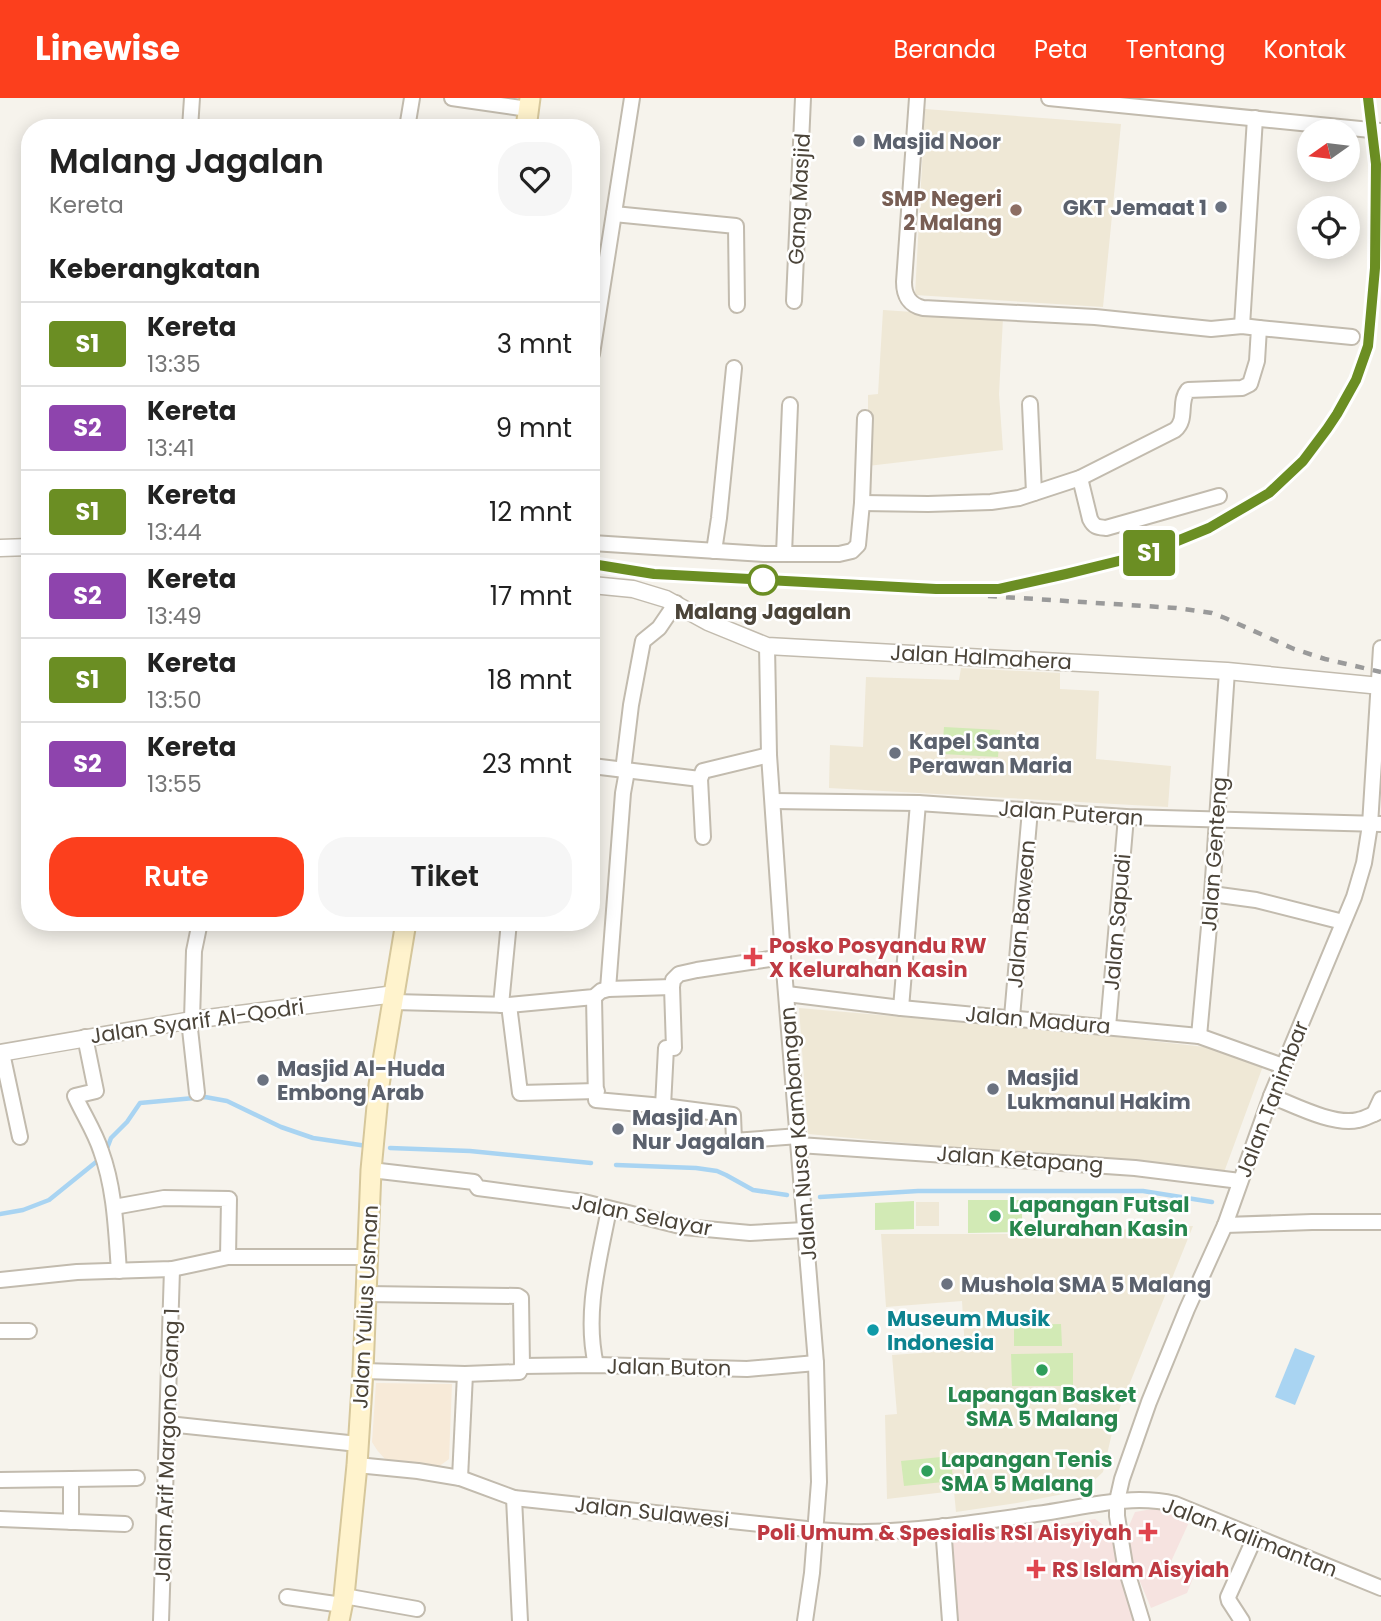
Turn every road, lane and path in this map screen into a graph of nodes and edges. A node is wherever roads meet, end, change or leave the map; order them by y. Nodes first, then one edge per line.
1 (192, 98) edge
2 (412, 98) edge
3 (452, 98) edge
4 (632, 98) edge
5 (803, 98) edge
6 (917, 98) edge
7 (1049, 98) edge
8 (528, 112) edge
9 (1255, 118) junction
10 (191, 119) edge
11 (408, 119) edge
12 (1381, 131) edge
13 (614, 214) junction
14 (794, 301) dead end
15 (600, 303) edge
16 (737, 305) dead end
17 (1242, 326) junction
18 (1259, 328) junction
19 (1352, 337) dead end
20 (734, 368) dead end
21 (1030, 404) dead end
22 (790, 405) dead end
23 (865, 418) dead end
24 (1080, 478) junction
25 (1034, 493) junction
26 (1219, 496) dead end
27 (862, 503) junction
28 (600, 544) edge
29 (21, 547) edge
30 (0, 548) edge
31 (714, 551) junction
32 (784, 554) junction
33 (600, 586) edge
34 (676, 603) junction
35 (767, 646) junction
36 (1381, 648) edge
37 (1227, 671) junction
38 (1379, 686) edge
39 (769, 755) junction
40 (600, 767) edge
41 (625, 771) junction
42 (700, 779) junction
43 (773, 801) junction
44 (918, 803) junction
45 (1030, 810) junction
46 (1126, 817) junction
47 (1217, 820) junction
48 (1375, 824) edge
49 (703, 837) dead end
50 (1212, 894) junction
51 (1343, 922) junction
52 (198, 931) edge
53 (405, 931) edge
54 (509, 931) edge
55 (783, 957) junction
56 (672, 987) junction
57 (608, 989) junction
58 (787, 994) junction
59 (395, 998) junction
60 (594, 998) junction
61 (505, 1005) junction
62 (901, 1008) junction
63 (1012, 1017) junction
64 (191, 1020) junction
65 (1108, 1027) junction
66 (1199, 1036) junction
67 (85, 1037) junction
68 (1, 1053) edge
69 (1283, 1066) junction
70 (597, 1091) junction
71 (197, 1093) dead end
72 (1271, 1096) junction
73 (1381, 1099) edge
74 (663, 1106) junction
75 (1378, 1112) edge
76 (20, 1137) dead end
77 (799, 1140) junction
78 (371, 1170) junction
79 (1240, 1181) junction
80 (114, 1207) junction
81 (608, 1209) junction
82 (1381, 1222) edge
83 (1225, 1225) junction
84 (805, 1230) junction
85 (228, 1257) junction
86 (367, 1257) junction
87 (172, 1269) junction
88 (119, 1271) junction
89 (0, 1280) edge
90 (366, 1294) junction
91 (0, 1331) edge
92 (29, 1331) dead end
93 (816, 1363) junction
94 (596, 1365) junction
95 (522, 1366) junction
96 (363, 1371) junction
97 (465, 1374) junction
98 (168, 1424) junction
99 (358, 1444) junction
100 (357, 1465) junction
101 (136, 1478) dead end
102 (460, 1478) junction
103 (71, 1479) junction
104 (0, 1480) edge
105 (514, 1498) junction
106 (1117, 1501) junction
107 (0, 1520) edge
108 (71, 1522) junction
109 (125, 1524) dead end
110 (943, 1526) junction
111 (816, 1530) junction
112 (1255, 1536) junction
113 (518, 1583) junction
114 (1381, 1588) edge
115 (286, 1597) dead end
116 (417, 1609) dead end
117 (343, 1613) edge
118 (161, 1621) edge
119 (512, 1621) edge
120 (520, 1621) edge
121 (805, 1621) edge
122 (950, 1621) edge
123 (1142, 1621) edge
124 (1242, 1621) edge

1 - 10 street
2 - 11 street
3 - 8 street
4 - 13 street
5 - 14 street, Gang Masjid
6 - 17 street
7 - 9 street
9 - 12 street
9 - 17 street
13 - 15 street
13 - 16 street
17 - 18 street
18 - 19 street
18 - 24 street
20 - 31 street
21 - 25 street
22 - 32 street
23 - 27 street
24 - 25 street
24 - 26 street
25 - 27 street
27 - 32 street
28 - 31 street
29 - 30 street
31 - 32 street
33 - 34 street, Jalan Halmahera
34 - 35 street, Jalan Halmahera
34 - 41 street
35 - 37 street, Jalan Halmahera
35 - 39 street, Jalan Nusa Kambangan
36 - 38 street, Jalan Tanimbar
37 - 38 street, Jalan Halmahera
37 - 47 street, Jalan Genteng
38 - 48 street, Jalan Tanimbar
39 - 42 street
39 - 43 street, Jalan Nusa Kambangan
40 - 41 street
41 - 42 street
41 - 57 street
42 - 49 street
43 - 44 street, Jalan Puteran
43 - 55 street, Jalan Nusa Kambangan
44 - 45 street, Jalan Puteran
44 - 62 street
45 - 46 street, Jalan Puteran
45 - 63 street, Jalan Bawean
46 - 47 street, Jalan Puteran
46 - 65 street, Jalan Sapudi
47 - 48 street, Jalan Puteran
47 - 50 street, Jalan Genteng
48 - 51 street, Jalan Tanimbar
50 - 51 street
50 - 66 street, Jalan Genteng
51 - 69 street, Jalan Tanimbar
52 - 64 street
53 - 59 main road, Jalan Yulius Usman
54 - 61 street
55 - 56 street
55 - 58 street, Jalan Nusa Kambangan
56 - 57 street
56 - 74 street
57 - 60 street
58 - 62 street, Jalan Madura
58 - 77 street, Jalan Nusa Kambangan
59 - 61 street
59 - 64 street, Jalan Syarif Al-Qodri
59 - 78 main road, Jalan Yulius Usman
60 - 61 street
60 - 70 street
61 - 70 street
62 - 63 street, Jalan Madura
63 - 65 street, Jalan Madura
64 - 67 street, Jalan Syarif Al-Qodri
64 - 71 street
65 - 66 street, Jalan Madura
66 - 69 street, Jalan Madura
67 - 68 street, Jalan Syarif Al-Qodri
67 - 80 street
68 - 76 street
69 - 72 street, Jalan Tanimbar
70 - 74 street
72 - 75 street
72 - 79 street, Jalan Tanimbar
73 - 75 street
74 - 77 street, Jalan Ketapang
77 - 79 street, Jalan Ketapang
77 - 84 street, Jalan Nusa Kambangan
78 - 81 street, Jalan Selayar
78 - 86 main road, Jalan Yulius Usman
79 - 83 street, Jalan Tanimbar
80 - 85 street
80 - 88 street
81 - 84 street, Jalan Selayar
81 - 94 street
82 - 83 street
83 - 106 street, Jalan Tanimbar
84 - 93 street, Jalan Nusa Kambangan
85 - 86 street
85 - 87 street
86 - 90 main road, Jalan Yulius Usman
87 - 88 street
87 - 98 street, Jalan Arif Margono Gang 1
88 - 89 street
90 - 95 street
90 - 96 main road, Jalan Yulius Usman
91 - 92 street
93 - 94 street, Jalan Buton
93 - 111 street, Jalan Nusa Kambangan
94 - 95 street, Jalan Buton
95 - 97 street, Jalan Buton
96 - 97 street
96 - 99 main road, Jalan Yulius Usman
97 - 102 street
98 - 99 street
98 - 118 street, Jalan Arif Margono Gang 1
99 - 100 main road, Jalan Yulius Usman
100 - 102 street, Jalan Sulawesi
100 - 117 main road, Jalan Yulius Usman
101 - 103 street
102 - 105 street, Jalan Sulawesi
103 - 104 street
103 - 108 street
105 - 111 street, Jalan Sulawesi
105 - 113 street
106 - 110 street, Jalan Sulawesi
106 - 112 street, Jalan Kalimantan
106 - 123 street
107 - 108 street
108 - 109 street
110 - 111 street, Jalan Sulawesi
110 - 122 street
111 - 121 street, Jalan Nusa Kambangan
112 - 114 street, Jalan Kalimantan
112 - 124 street
113 - 119 street
113 - 120 street
115 - 117 street
116 - 117 street

